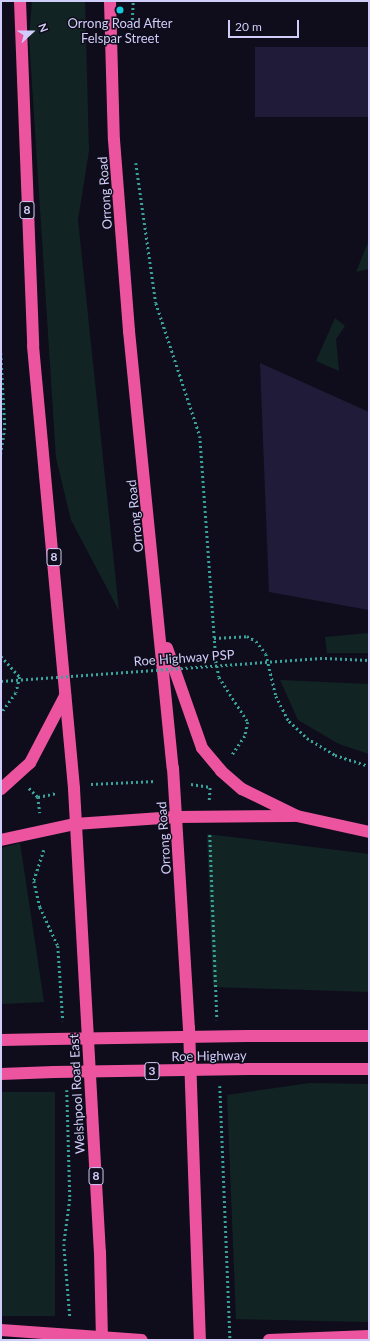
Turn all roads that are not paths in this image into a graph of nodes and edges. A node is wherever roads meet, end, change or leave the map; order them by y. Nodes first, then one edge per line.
1 (20, 1) edge
2 (110, 1) edge
3 (162, 632) junction
4 (66, 696) junction
5 (1, 789) edge
6 (297, 816) junction
7 (176, 817) junction
8 (75, 824) junction
9 (369, 832) edge
10 (1, 840) edge
11 (369, 1036) edge
12 (1, 1040) edge
13 (369, 1069) edge
14 (1, 1074) edge
15 (1, 1330) edge
16 (369, 1336) edge
17 (102, 1339) edge
18 (142, 1340) edge
19 (200, 1340) edge
20 (269, 1340) edge

1 - 4 highway, 8
2 - 3 highway, Orrong Road
3 - 6 highway
3 - 7 highway, Orrong Road
4 - 5 highway
4 - 8 highway, 8
6 - 7 highway
6 - 9 highway
7 - 8 highway
7 - 19 highway, Orrong Road
8 - 10 highway
8 - 17 highway, Welshpool Road East / 8
11 - 12 highway, Roe Highway, bridge
13 - 14 highway, Roe Highway / 3, bridge
15 - 17 highway
16 - 20 highway
17 - 18 highway

